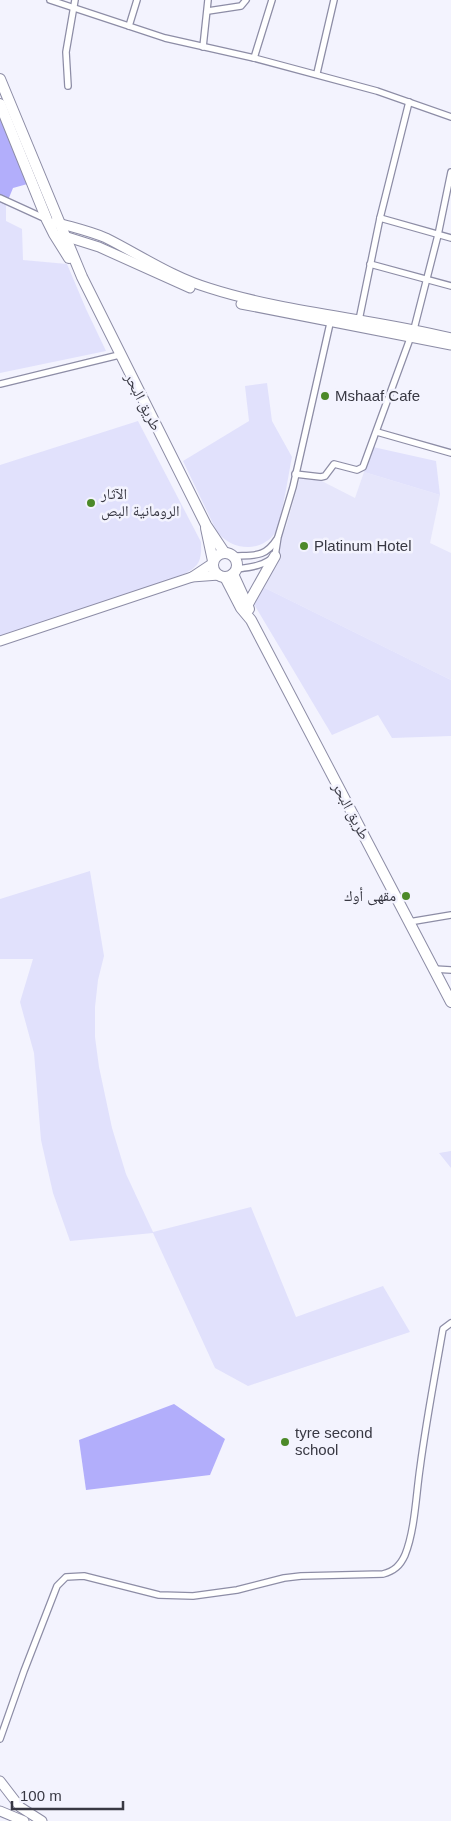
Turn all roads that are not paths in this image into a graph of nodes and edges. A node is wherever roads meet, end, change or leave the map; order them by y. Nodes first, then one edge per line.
1 (50, 0) edge
2 (74, 0) edge
3 (137, 0) edge
4 (208, 0) edge
5 (246, 0) edge
6 (272, 0) edge
7 (334, 0) edge
8 (74, 8) junction
9 (208, 11) junction
10 (129, 26) junction
11 (203, 47) junction
12 (254, 58) junction
13 (316, 74) junction
14 (0, 79) edge
15 (68, 86) dead end
16 (410, 102) junction
17 (0, 104) edge
18 (451, 117) edge
19 (451, 172) edge
20 (0, 198) edge
21 (380, 218) junction
22 (48, 220) junction
23 (60, 224) junction
24 (54, 234) junction
25 (438, 235) junction
26 (66, 236) junction
27 (451, 238) edge
28 (370, 264) junction
29 (82, 277) junction
30 (426, 278) junction
31 (451, 286) edge
32 (221, 295) junction
33 (331, 318) junction
34 (359, 320) junction
35 (412, 333) junction
36 (451, 338) edge
37 (451, 344) edge
38 (119, 355) junction
39 (0, 384) edge
40 (377, 432) junction
41 (451, 452) edge
42 (295, 474) junction
43 (206, 525) junction
44 (278, 538) junction
45 (229, 554) junction
46 (275, 556) junction
47 (213, 562) junction
48 (228, 574) junction
49 (192, 578) junction
50 (248, 604) junction
51 (251, 620) junction
52 (0, 641) edge
53 (451, 914) edge
54 (410, 922) junction
55 (434, 969) junction
56 (451, 970) edge
57 (448, 990) edge
58 (451, 1002) edge
59 (451, 1323) edge
60 (1, 1732) edge
61 (0, 1739) edge
62 (0, 1782) edge
63 (0, 1811) edge
64 (24, 1821) edge
65 (42, 1821) edge

1 - 8 street
2 - 8 street
3 - 10 street
4 - 9 street
5 - 9 street
6 - 12 street
7 - 13 street
8 - 10 street
8 - 15 street
9 - 11 street
10 - 11 street
11 - 12 street
12 - 13 street
13 - 16 street
14 - 23 highway, طريق البحر
16 - 18 street
16 - 21 street
17 - 22 highway, طريق البحر
19 - 25 street
20 - 22 street
21 - 25 street
21 - 28 street
22 - 23 main road
22 - 24 highway, طريق البحر
23 - 26 highway, طريق البحر
23 - 32 main road
24 - 26 main road
24 - 29 highway, طريق البحر
25 - 27 street
25 - 30 street
26 - 29 highway, طريق البحر
26 - 32 main road
28 - 30 street
28 - 34 street
29 - 38 highway, طريق البحر
30 - 31 street
30 - 35 street
32 - 33 main road
33 - 34 main road
33 - 35 main road
33 - 42 street
34 - 35 main road
35 - 36 main road
35 - 37 main road
35 - 40 street
38 - 39 street
38 - 43 highway, طريق البحر
40 - 41 street
40 - 42 street
42 - 44 street
43 - 45 highway, طريق البحر
43 - 47 highway, طريق البحر
44 - 45 street
44 - 46 street
45 - 47 highway
45 - 48 highway
46 - 48 street
46 - 50 highway
47 - 48 highway
47 - 49 main road
48 - 49 main road
48 - 50 highway, طريق البحر
48 - 51 highway, طريق البحر
49 - 52 main road
50 - 51 highway, طريق البحر
51 - 54 highway, طريق البحر
53 - 54 street
54 - 55 highway, طريق البحر
55 - 56 street
55 - 57 highway, طريق البحر
57 - 58 highway, طريق البحر
59 - 60 street
60 - 61 street
62 - 65 main road
63 - 64 main road

